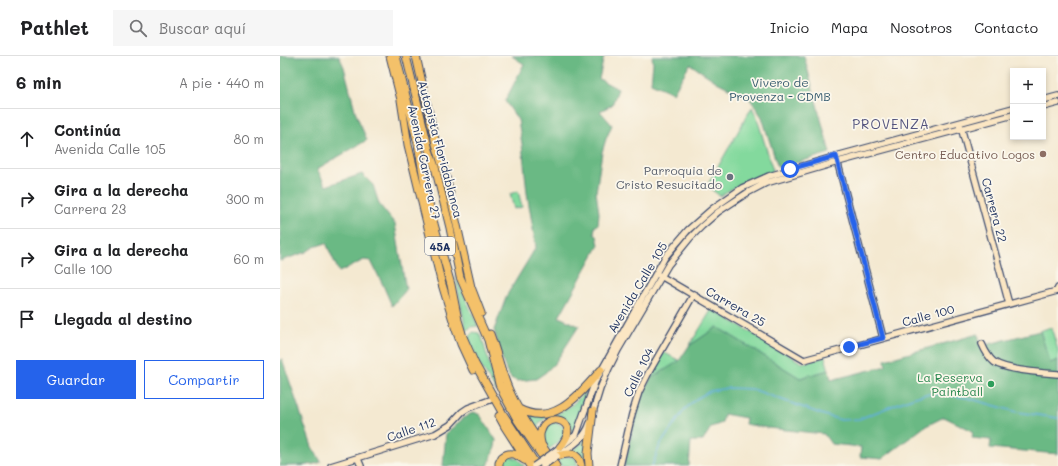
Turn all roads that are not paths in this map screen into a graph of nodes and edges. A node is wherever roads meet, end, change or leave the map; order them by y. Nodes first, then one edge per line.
1 (390, 56) edge
2 (396, 56) edge
3 (406, 56) edge
4 (416, 56) edge
5 (1058, 96) edge
6 (1046, 99) edge
7 (1058, 103) edge
8 (1046, 106) edge
9 (1010, 109) edge
10 (1010, 116) edge
11 (960, 122) junction
12 (962, 129) junction
13 (837, 159) junction
14 (430, 232) junction
15 (458, 232) junction
16 (440, 246) junction
17 (656, 273) junction
18 (460, 276) junction
19 (662, 276) junction
20 (1057, 290) edge
21 (694, 294) junction
22 (1009, 304) junction
23 (883, 338) junction
24 (982, 344) dead end
25 (804, 360) joint
26 (601, 370) junction
27 (1058, 374) edge
28 (490, 400) junction
29 (519, 409) junction
30 (593, 411) junction
31 (518, 421) junction
32 (530, 429) junction
33 (531, 439) junction
34 (541, 445) junction
35 (557, 452) junction
36 (358, 458) junction
37 (531, 465) edge
38 (331, 466) edge
39 (361, 466) edge
40 (499, 466) edge
41 (537, 466) edge
42 (543, 466) edge
43 (549, 466) edge
44 (556, 466) edge
45 (581, 466) edge
46 (588, 466) edge
47 (620, 466) edge

1 - 14 highway, Avenida Carrera 27
2 - 16 highway, Autopista Floridablanca / 45A
3 - 18 highway, Autopista Floridablanca / 45A
4 - 15 highway, Avenida Carrera 27
5 - 6 main road
7 - 8 main road
9 - 11 main road, Avenida Calle 105
10 - 12 main road, Avenida Calle 105
11 - 12 main road, Carrera 22
11 - 13 main road, Avenida Calle 105
12 - 13 main road, Avenida Calle 105
12 - 22 main road, Carrera 22
13 - 17 main road, Avenida Calle 105
13 - 19 main road, Avenida Calle 105
13 - 23 main road
14 - 16 highway
14 - 28 highway, Avenida Carrera 27
15 - 18 highway
15 - 29 highway, Avenida Carrera 27
16 - 41 highway, Autopista Floridablanca / 45A
17 - 19 main road, Carrera 25
17 - 26 main road, Avenida Calle 105
18 - 31 highway, Autopista Floridablanca / 45A
19 - 21 main road, Carrera 25
19 - 30 main road, Avenida Calle 105
20 - 22 main road, Calle 100
21 - 25 main road, Carrera 25
21 - 47 main road, Calle 104
22 - 23 main road, Calle 100
23 - 25 main road, Calle 100
24 - 27 main road
26 - 29 highway
26 - 35 main road, Avenida Calle 105
28 - 36 main road, Calle 112
28 - 37 highway, Avenida Carrera 27
29 - 32 highway, Avenida Carrera 27
30 - 35 main road, Avenida Calle 105
30 - 46 highway
31 - 32 highway
31 - 33 highway, Autopista Floridablanca / 45A
32 - 33 highway
32 - 34 highway, Avenida Carrera 27
33 - 43 highway, Autopista Floridablanca / 45A
34 - 35 highway
34 - 44 highway, Avenida Carrera 27
35 - 37 main road, Avenida Calle 105, bridge
35 - 42 main road, Avenida Calle 105, bridge
35 - 45 highway
36 - 38 main road, Calle 112
36 - 39 main road
37 - 40 highway

